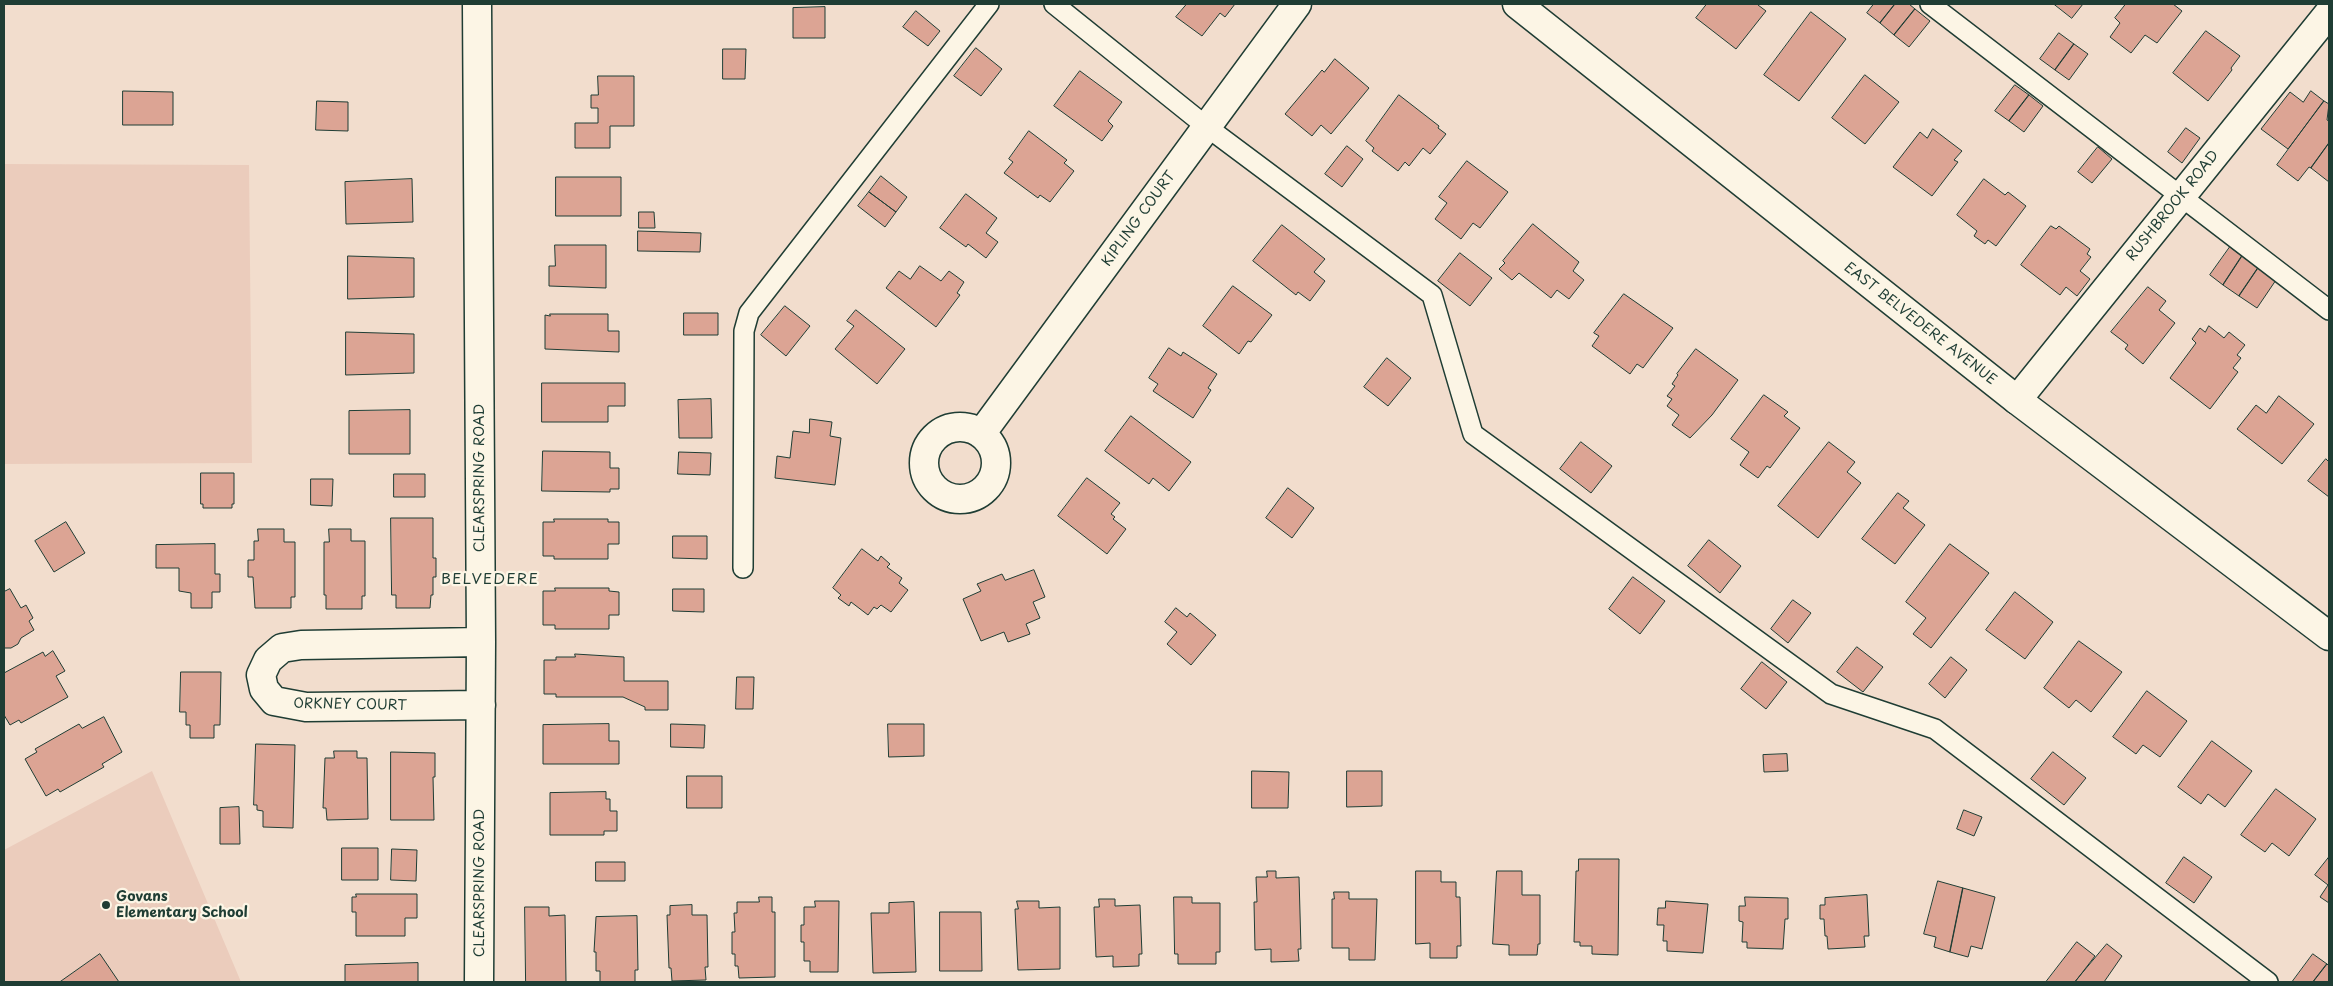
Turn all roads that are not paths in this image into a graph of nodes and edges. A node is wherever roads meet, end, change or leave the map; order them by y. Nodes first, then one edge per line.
1 (477, 4) edge
2 (989, 4) edge
3 (1054, 4) edge
4 (1297, 4) edge
5 (1517, 4) edge
6 (1930, 4) edge
7 (2320, 4) edge
8 (2329, 12) edge
9 (1207, 127) junction
10 (2181, 195) junction
11 (2329, 310) edge
12 (2017, 400) junction
13 (982, 434) dead end
14 (743, 568) dead end
15 (2329, 636) edge
16 (481, 642) junction
17 (481, 705) junction
18 (479, 982) edge
19 (2268, 982) edge

1 - 16 street, CLEARSPRING ROAD
2 - 14 lane
3 - 9 lane
4 - 9 street, KIPLING COURT
5 - 12 street, EAST BELVEDERE AVENUE
6 - 10 lane
7 - 8 street
8 - 10 street, RUSHBROOK ROAD
9 - 13 street, KIPLING COURT
9 - 19 lane
10 - 11 lane
10 - 12 street, RUSHBROOK ROAD
12 - 15 street, EAST BELVEDERE AVENUE
16 - 17 street, CLEARSPRING ROAD
16 - 17 street, ORKNEY COURT
17 - 18 street, CLEARSPRING ROAD

